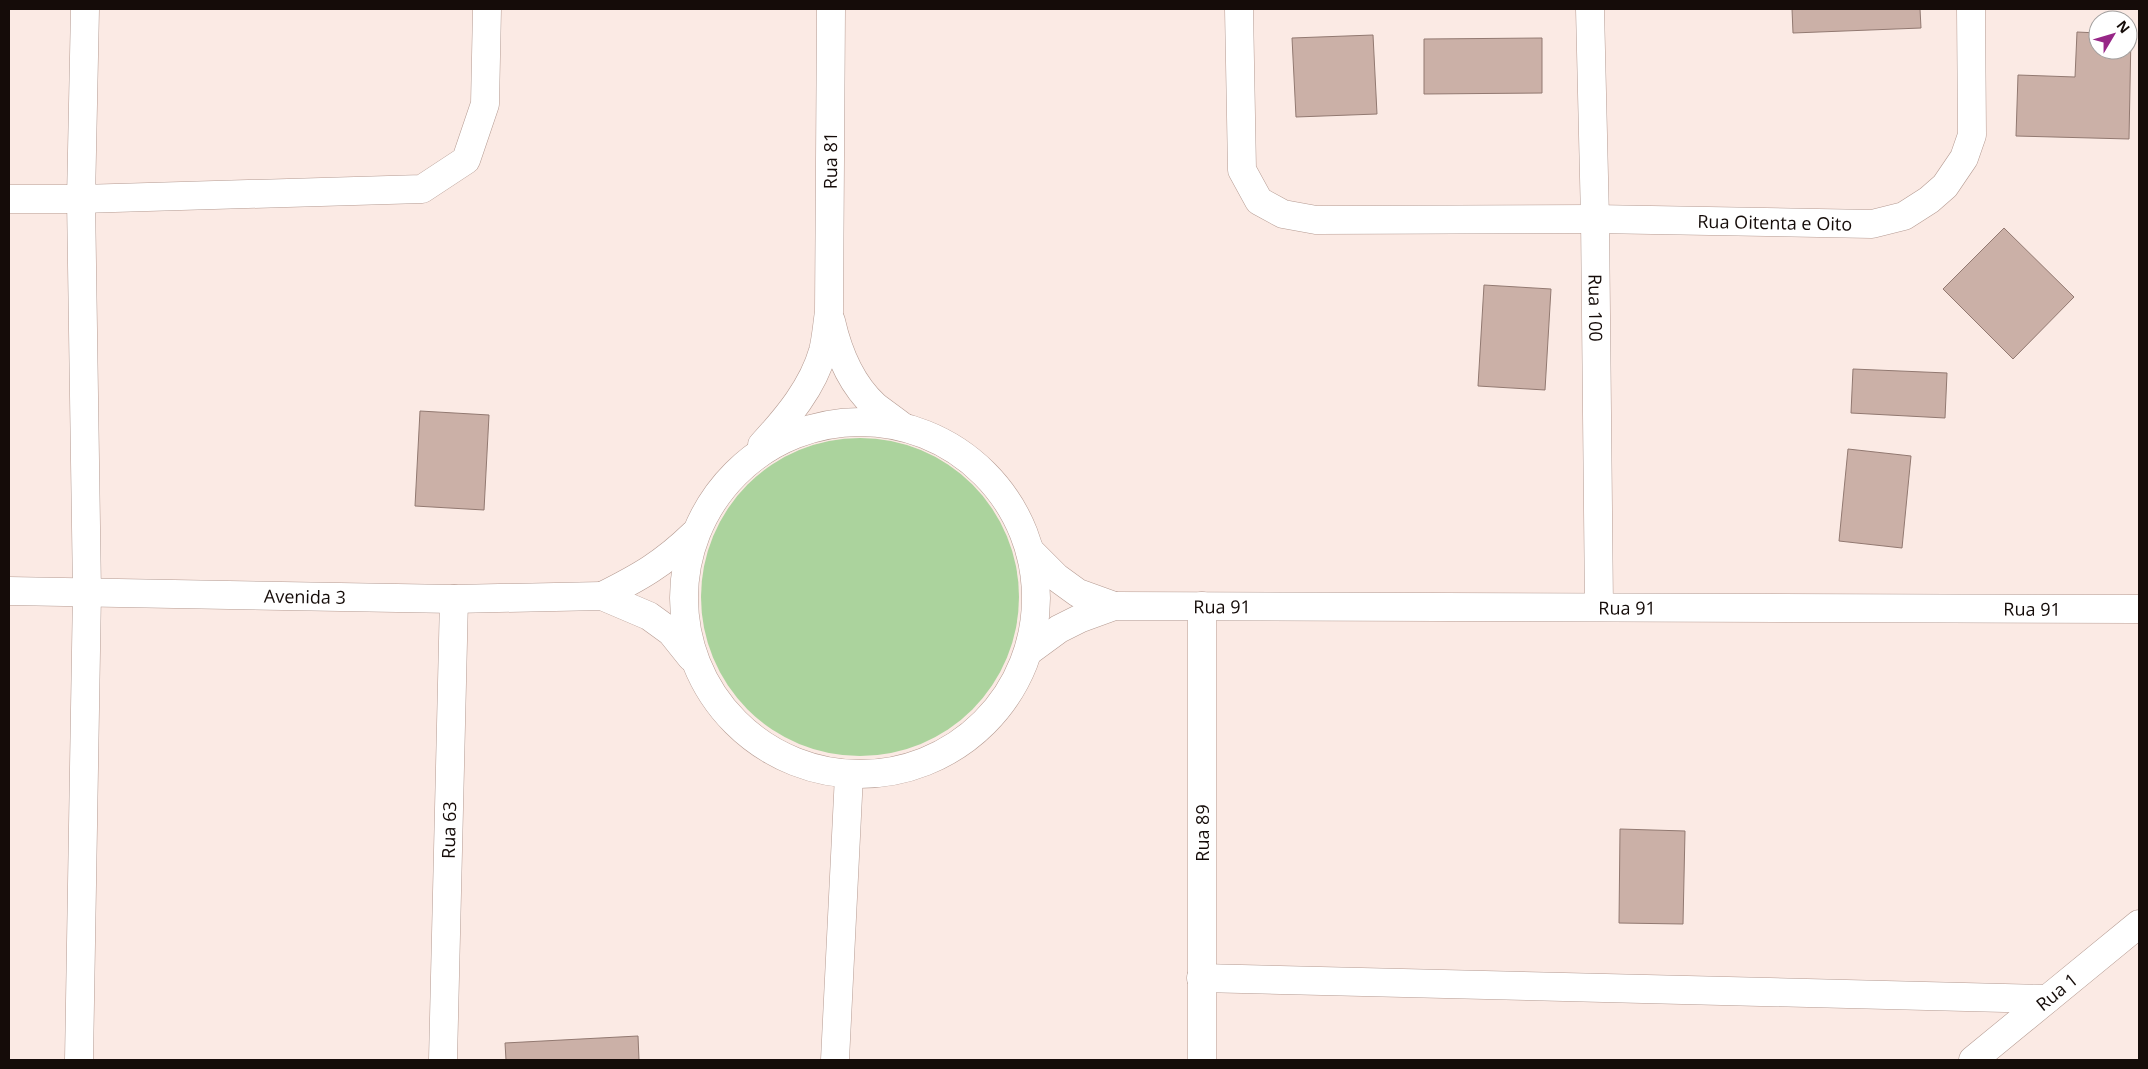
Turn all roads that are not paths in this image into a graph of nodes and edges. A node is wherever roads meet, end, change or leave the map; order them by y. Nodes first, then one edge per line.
1 (85, 9) edge
2 (487, 9) edge
3 (831, 9) edge
4 (1239, 9) edge
5 (1590, 9) edge
6 (1971, 9) edge
7 (9, 199) edge
8 (81, 199) junction
9 (1595, 219) junction
10 (829, 312) junction
11 (903, 427) junction
12 (748, 461) junction
13 (694, 534) junction
14 (1030, 551) junction
15 (9, 591) edge
16 (87, 592) junction
17 (602, 596) junction
18 (454, 599) junction
19 (1114, 606) junction
20 (1202, 606) junction
21 (1599, 607) junction
22 (2139, 609) edge
23 (1029, 651) junction
24 (691, 656) junction
25 (849, 775) junction
26 (2139, 924) edge
27 (1201, 978) junction
28 (2047, 1000) junction
29 (79, 1060) edge
30 (443, 1060) edge
31 (835, 1060) edge
32 (1202, 1060) edge
33 (1973, 1060) edge

1 - 8 street
2 - 8 street
3 - 10 street, Rua 81
4 - 9 street, Rua Oitenta e Oito
5 - 9 street, Rua 100
6 - 9 street, Rua Oitenta e Oito
7 - 8 street
8 - 16 street
9 - 21 street, Rua 100
10 - 11 street
10 - 12 street
11 - 12 street
11 - 14 street
12 - 13 street
13 - 17 street
13 - 24 street
14 - 19 street
14 - 23 street
15 - 16 street, Avenida 3
16 - 18 street, Avenida 3
16 - 29 street
17 - 18 street, Avenida 3
17 - 24 street
18 - 30 street, Rua 63
19 - 20 street, Rua 91
19 - 23 street
20 - 21 street, Rua 91
20 - 27 street, Rua 89
21 - 22 street, Rua 91
23 - 25 street
24 - 25 street
25 - 31 street
26 - 28 street, Rua 1
27 - 28 street
27 - 32 street, Rua 89
28 - 33 street, Rua 1

